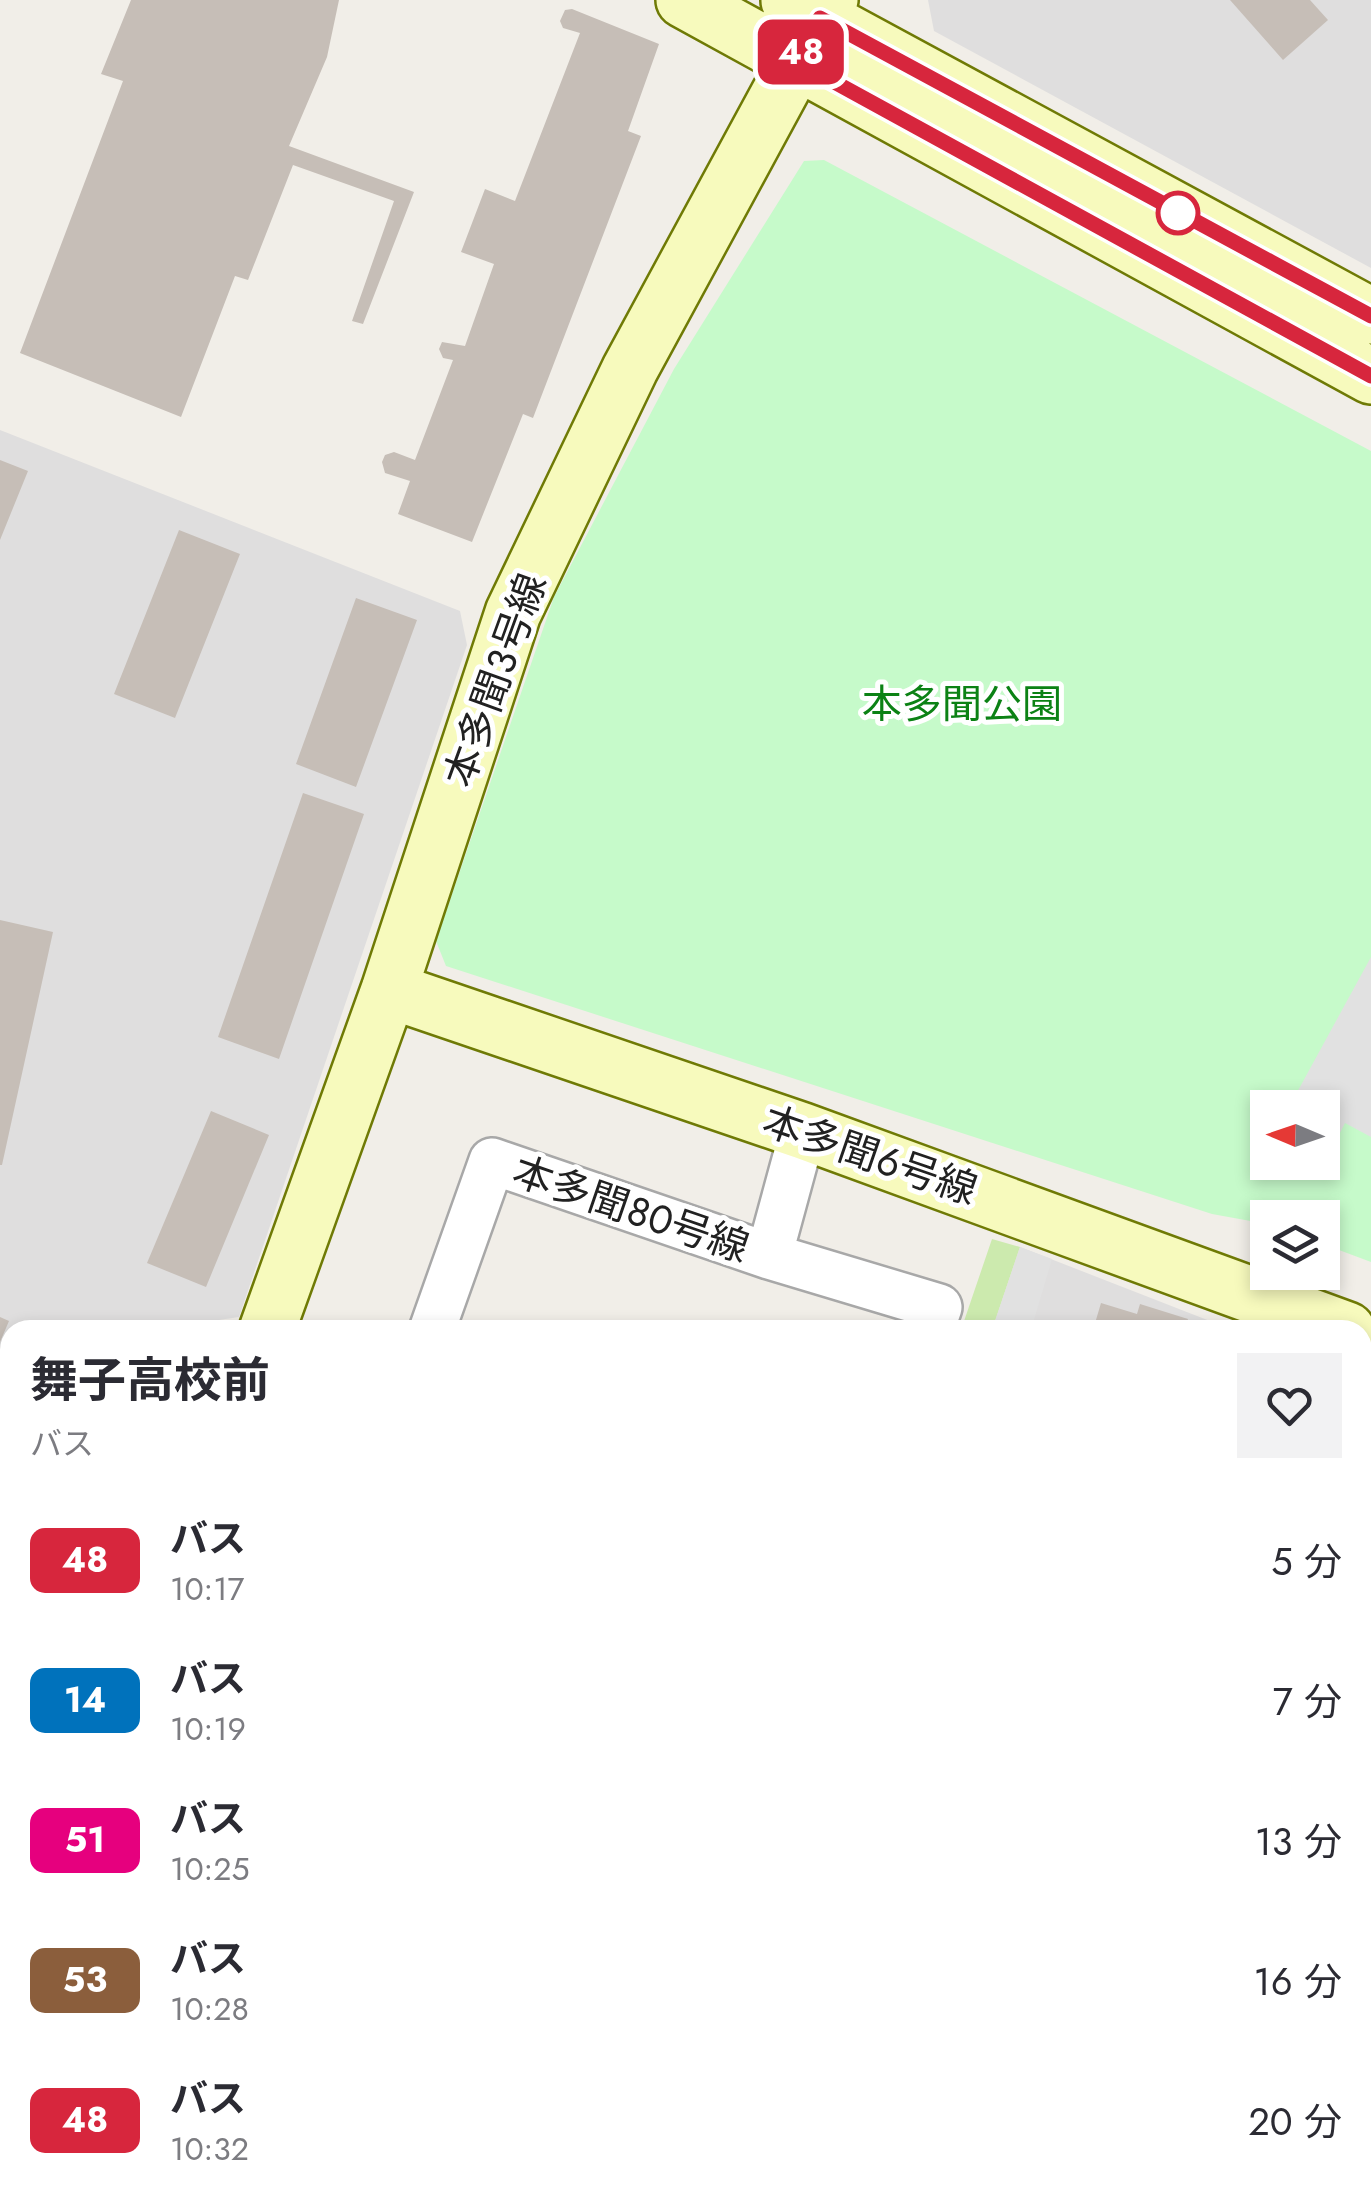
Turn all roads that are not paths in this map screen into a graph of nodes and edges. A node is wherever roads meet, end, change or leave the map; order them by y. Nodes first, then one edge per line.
1 (684, 0) edge
2 (808, 20) edge
3 (1371, 316) edge
4 (1371, 376) edge
5 (389, 990) junction
6 (802, 1131) junction
7 (769, 1256) junction
8 (271, 1320) edge
9 (449, 1320) edge
10 (934, 1320) edge
11 (1320, 1320) edge

1 - 2 street
2 - 3 street
2 - 4 street
2 - 5 street, 本多聞３号線
5 - 6 street, 本多聞６号線
5 - 8 street, 本多聞３号線
6 - 7 street, 本多聞８０号線
6 - 11 street, 本多聞６号線
7 - 9 street, 本多聞８０号線
7 - 10 street, 本多聞８０号線

